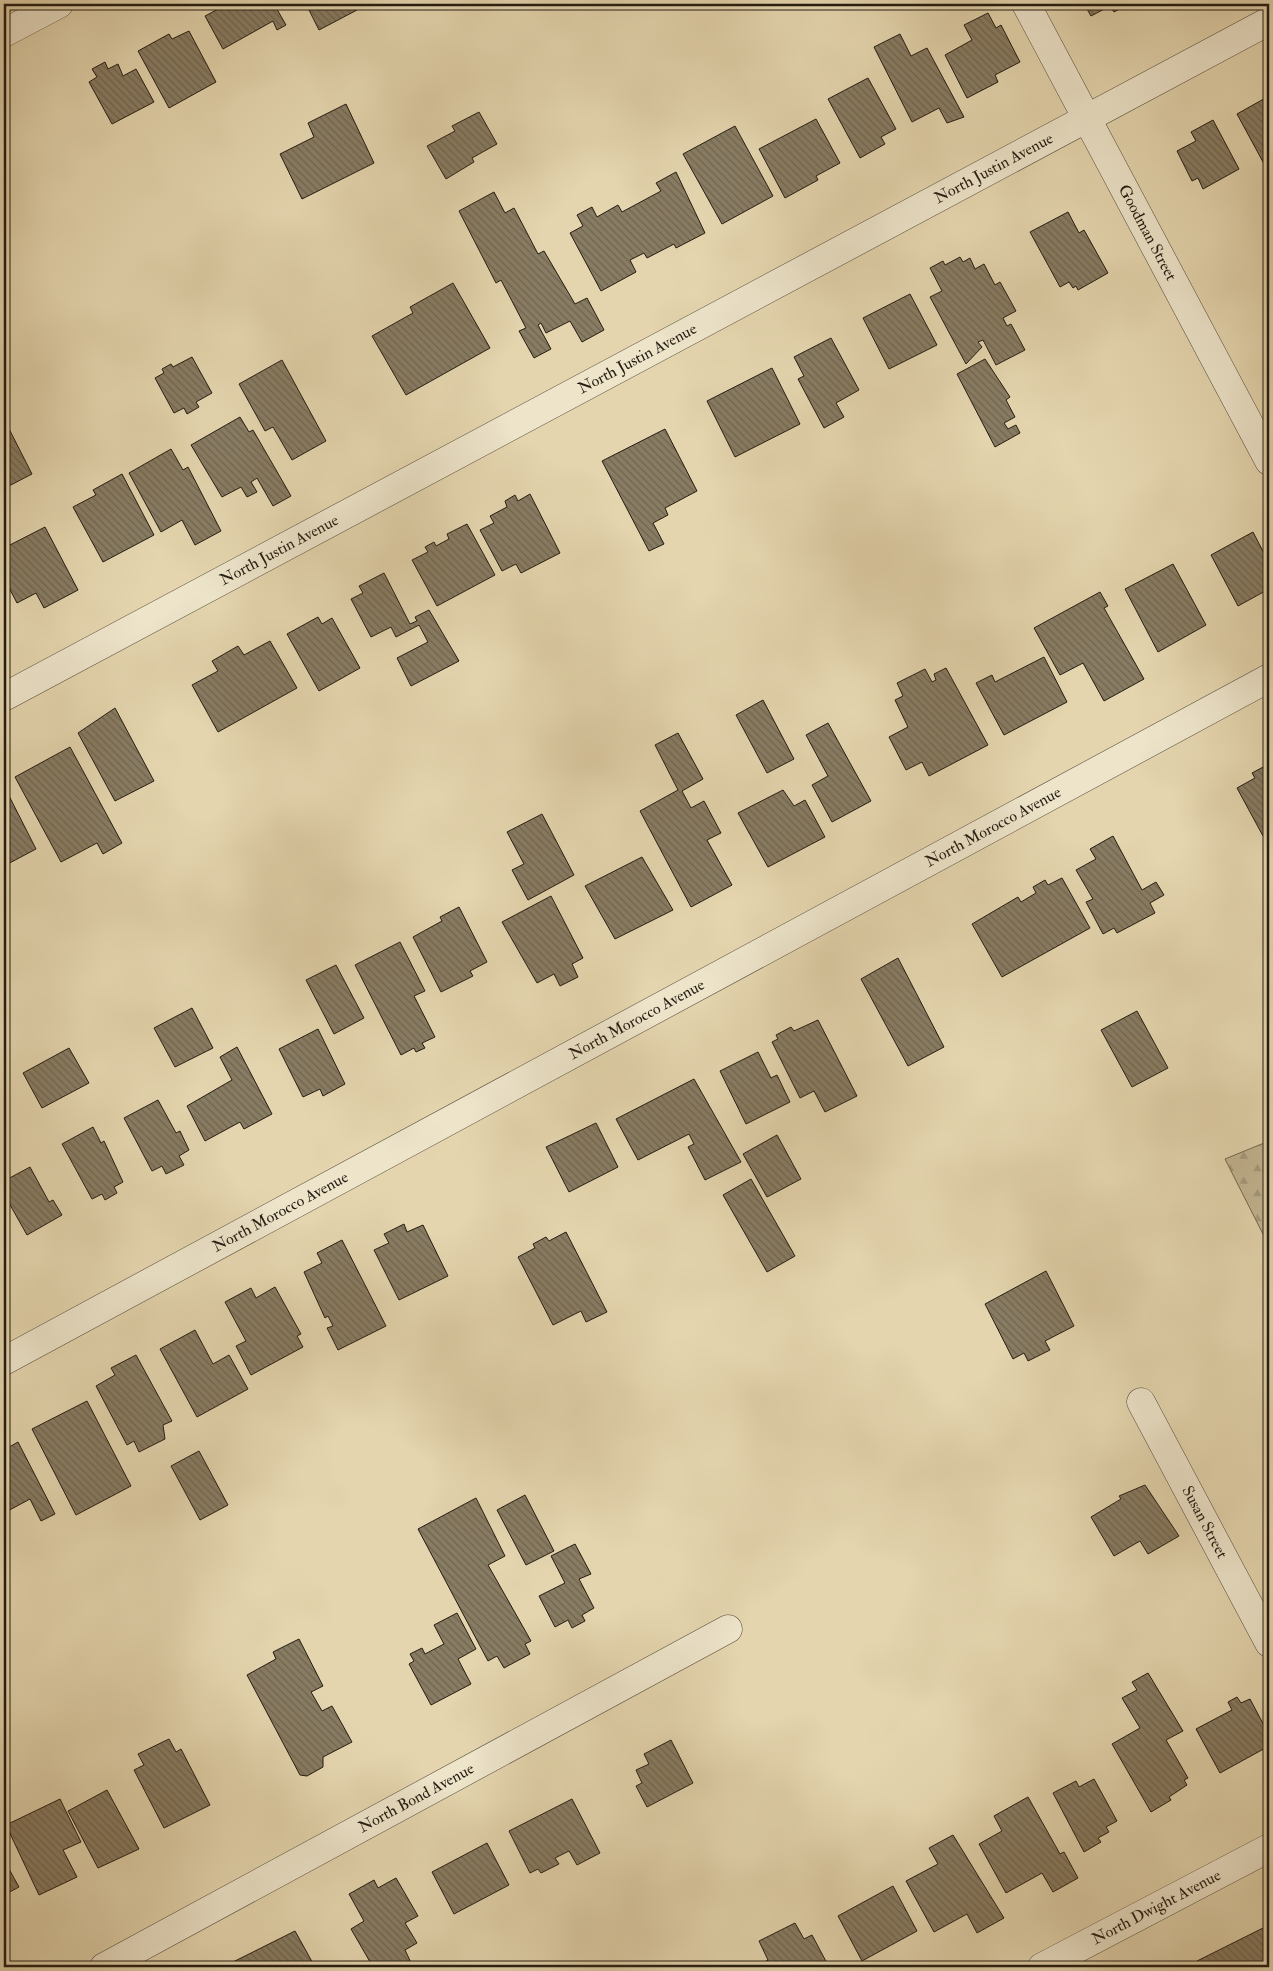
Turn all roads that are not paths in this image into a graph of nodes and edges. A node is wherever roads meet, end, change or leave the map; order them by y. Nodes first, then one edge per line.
1 (59, 4) edge
2 (1026, 4) edge
3 (1269, 21) edge
4 (4, 33) edge
5 (1087, 119) junction
6 (1269, 461) edge
7 (1269, 678) edge
8 (4, 697) edge
9 (4, 1361) edge
10 (1141, 1402) dead end
11 (728, 1629) dead end
12 (1269, 1643) edge
13 (1269, 1848) edge
14 (104, 1967) edge
15 (1042, 1967) edge

1 - 4 street
2 - 5 street, Goodman Street
3 - 5 street, North Justin Avenue
5 - 6 street, Goodman Street
5 - 8 street, North Justin Avenue
7 - 9 street, North Morocco Avenue
10 - 12 street, Susan Street
11 - 14 street, North Bond Avenue
13 - 15 street, North Dwight Avenue

